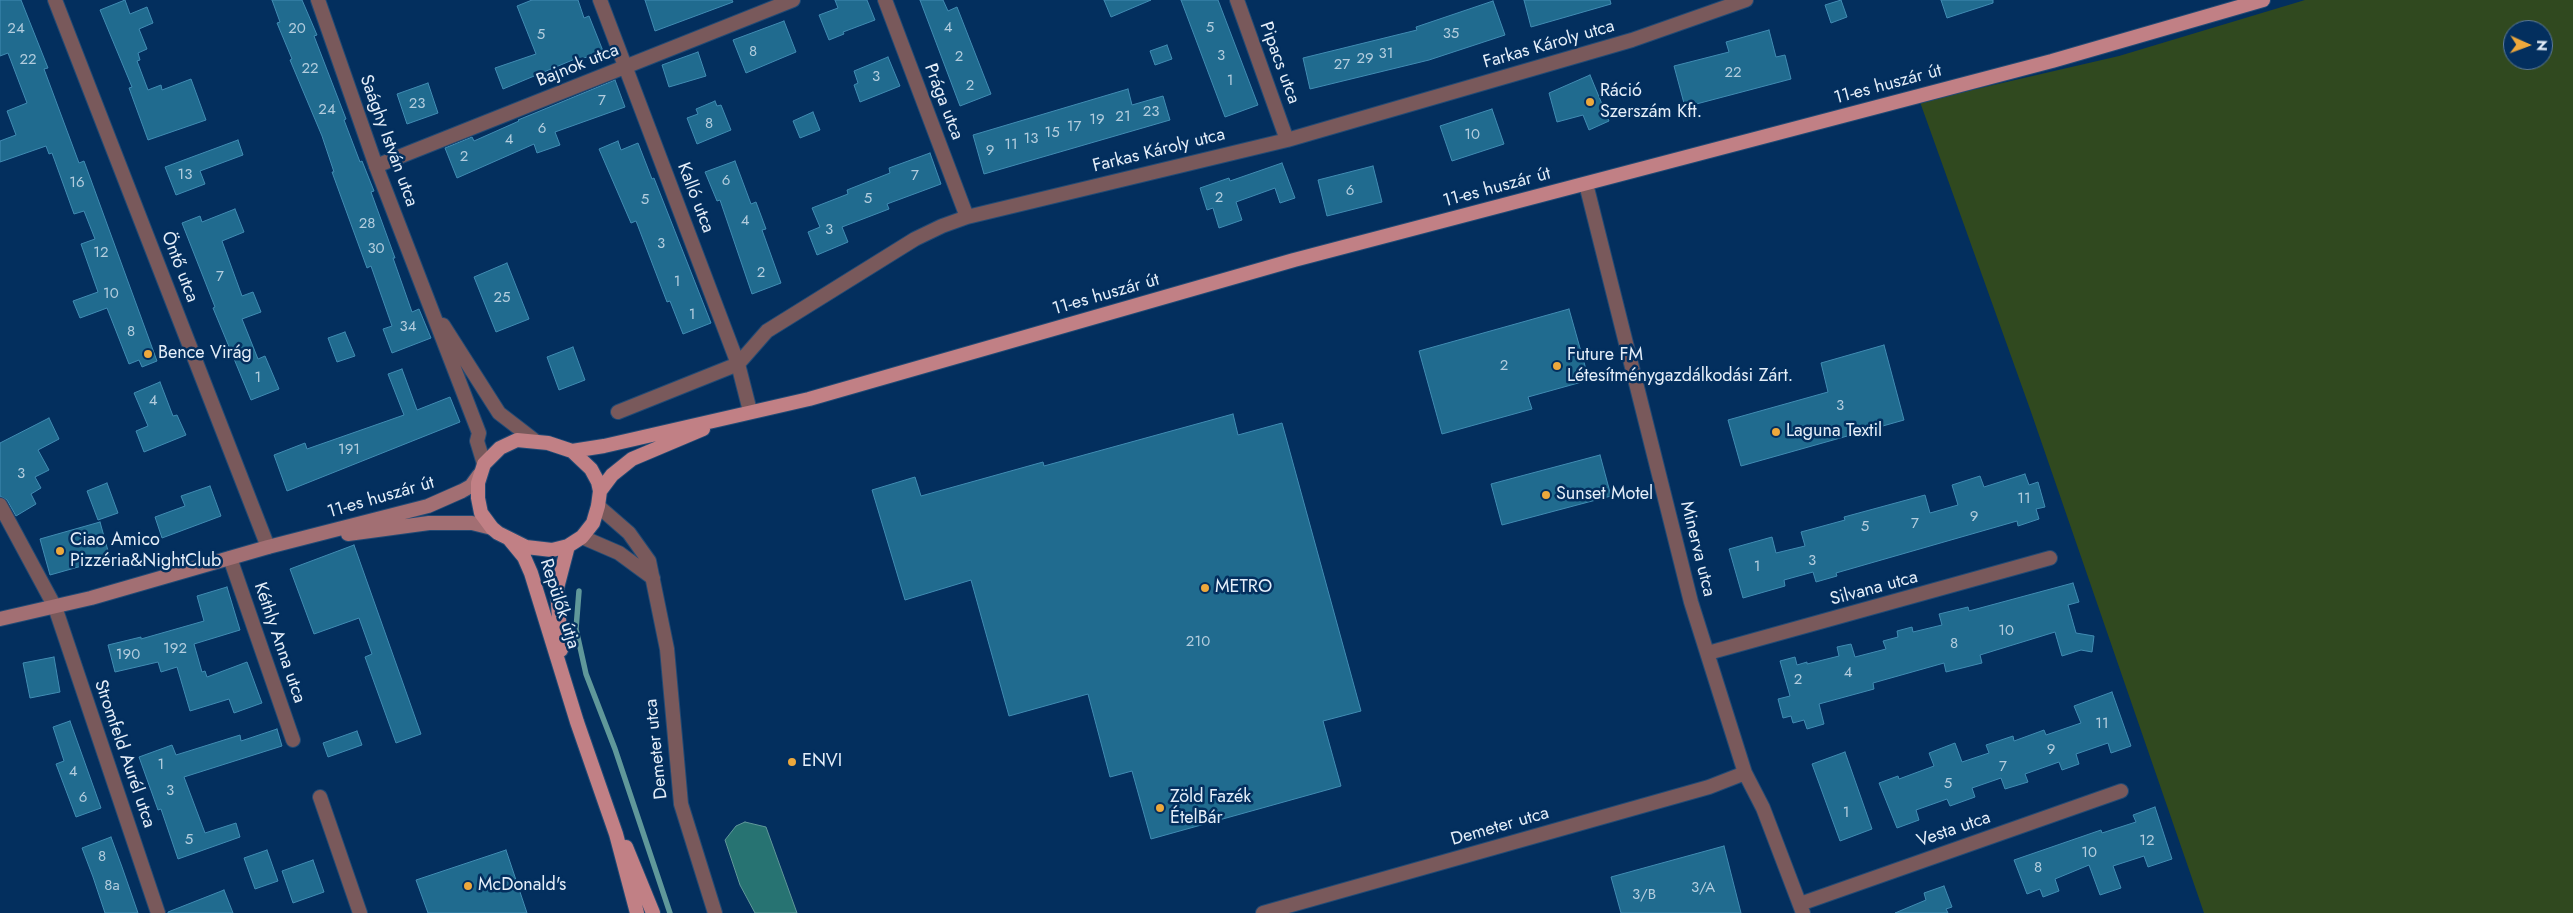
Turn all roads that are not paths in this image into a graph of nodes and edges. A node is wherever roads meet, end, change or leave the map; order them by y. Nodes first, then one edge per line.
1 (55, 0) edge
2 (318, 0) edge
3 (600, 0) edge
4 (793, 0) edge
5 (885, 0) edge
6 (1237, 0) edge
7 (1746, 0) edge
8 (2263, 0) edge
9 (624, 68) junction
10 (1287, 140) junction
11 (376, 166) junction
12 (1586, 184) junction
13 (966, 217) junction
14 (426, 294) junction
15 (738, 364) junction
16 (618, 412) dead end
17 (745, 412) junction
18 (534, 440) junction
19 (572, 451) junction
20 (482, 470) junction
21 (600, 491) junction
22 (0, 505) edge
23 (598, 506) junction
24 (492, 528) junction
25 (582, 536) junction
26 (510, 540) junction
27 (286, 543) junction
28 (568, 546) junction
29 (268, 547) junction
30 (230, 558) junction
31 (2050, 558) dead end
32 (653, 578) junction
33 (55, 607) junction
34 (0, 619) edge
35 (1708, 653) junction
36 (564, 683) junction
37 (293, 740) dead end
38 (1745, 773) junction
39 (2121, 791) dead end
40 (320, 797) dead end
41 (616, 834) junction
42 (1801, 908) edge
43 (1292, 909) edge
44 (158, 913) edge
45 (360, 913) edge
46 (637, 913) edge
47 (653, 913) edge
48 (715, 913) edge
49 (1263, 913) edge

1 - 29 street, Öntő utca
2 - 11 street, Saághy István utca
3 - 9 street, Kalló utca
4 - 9 street, Bajnok utca
5 - 13 street, Prága utca
6 - 10 street, Pipacs utca
7 - 10 street, Farkas Károly utca
8 - 12 main road, 11-es huszár út
9 - 11 street, Bajnok utca
9 - 15 street, Kalló utca
10 - 13 street, Farkas Károly utca
11 - 14 street, Saághy István utca
12 - 17 main road, 11-es huszár út
12 - 35 street, Minerva utca
13 - 15 street, Farkas Károly utca
14 - 18 street, Saághy István utca
14 - 20 street, Saághy István utca
15 - 16 street, Farkas Károly utca
15 - 17 street, Kalló utca
17 - 19 main road
17 - 21 main road
18 - 19 main road
18 - 20 main road
19 - 21 main road
20 - 24 main road
20 - 27 main road, 11-es huszár út
21 - 23 main road
22 - 33 street, Stromfeld Aurél utca
23 - 25 main road
23 - 32 street, Demeter utca
24 - 26 main road
24 - 27 main road, 11-es huszár út
25 - 28 main road
25 - 32 street
26 - 28 main road
26 - 36 main road, Repülők útja
27 - 29 main road, 11-es huszár út
28 - 36 main road, Repülők útja
29 - 30 main road, 11-es huszár út
30 - 33 main road, 11-es huszár út
30 - 37 street, Kéthly Anna utca
31 - 35 street, Silvana utca
32 - 48 street, Demeter utca
33 - 34 main road, 11-es huszár út
33 - 44 street, Stromfeld Aurél utca
35 - 38 street, Minerva utca
36 - 41 main road, Repülők útja
38 - 42 street, Minerva utca
38 - 43 street, Demeter utca
39 - 42 street, Vesta utca
40 - 45 street
41 - 46 main road
41 - 47 main road
43 - 49 street, Demeter utca

